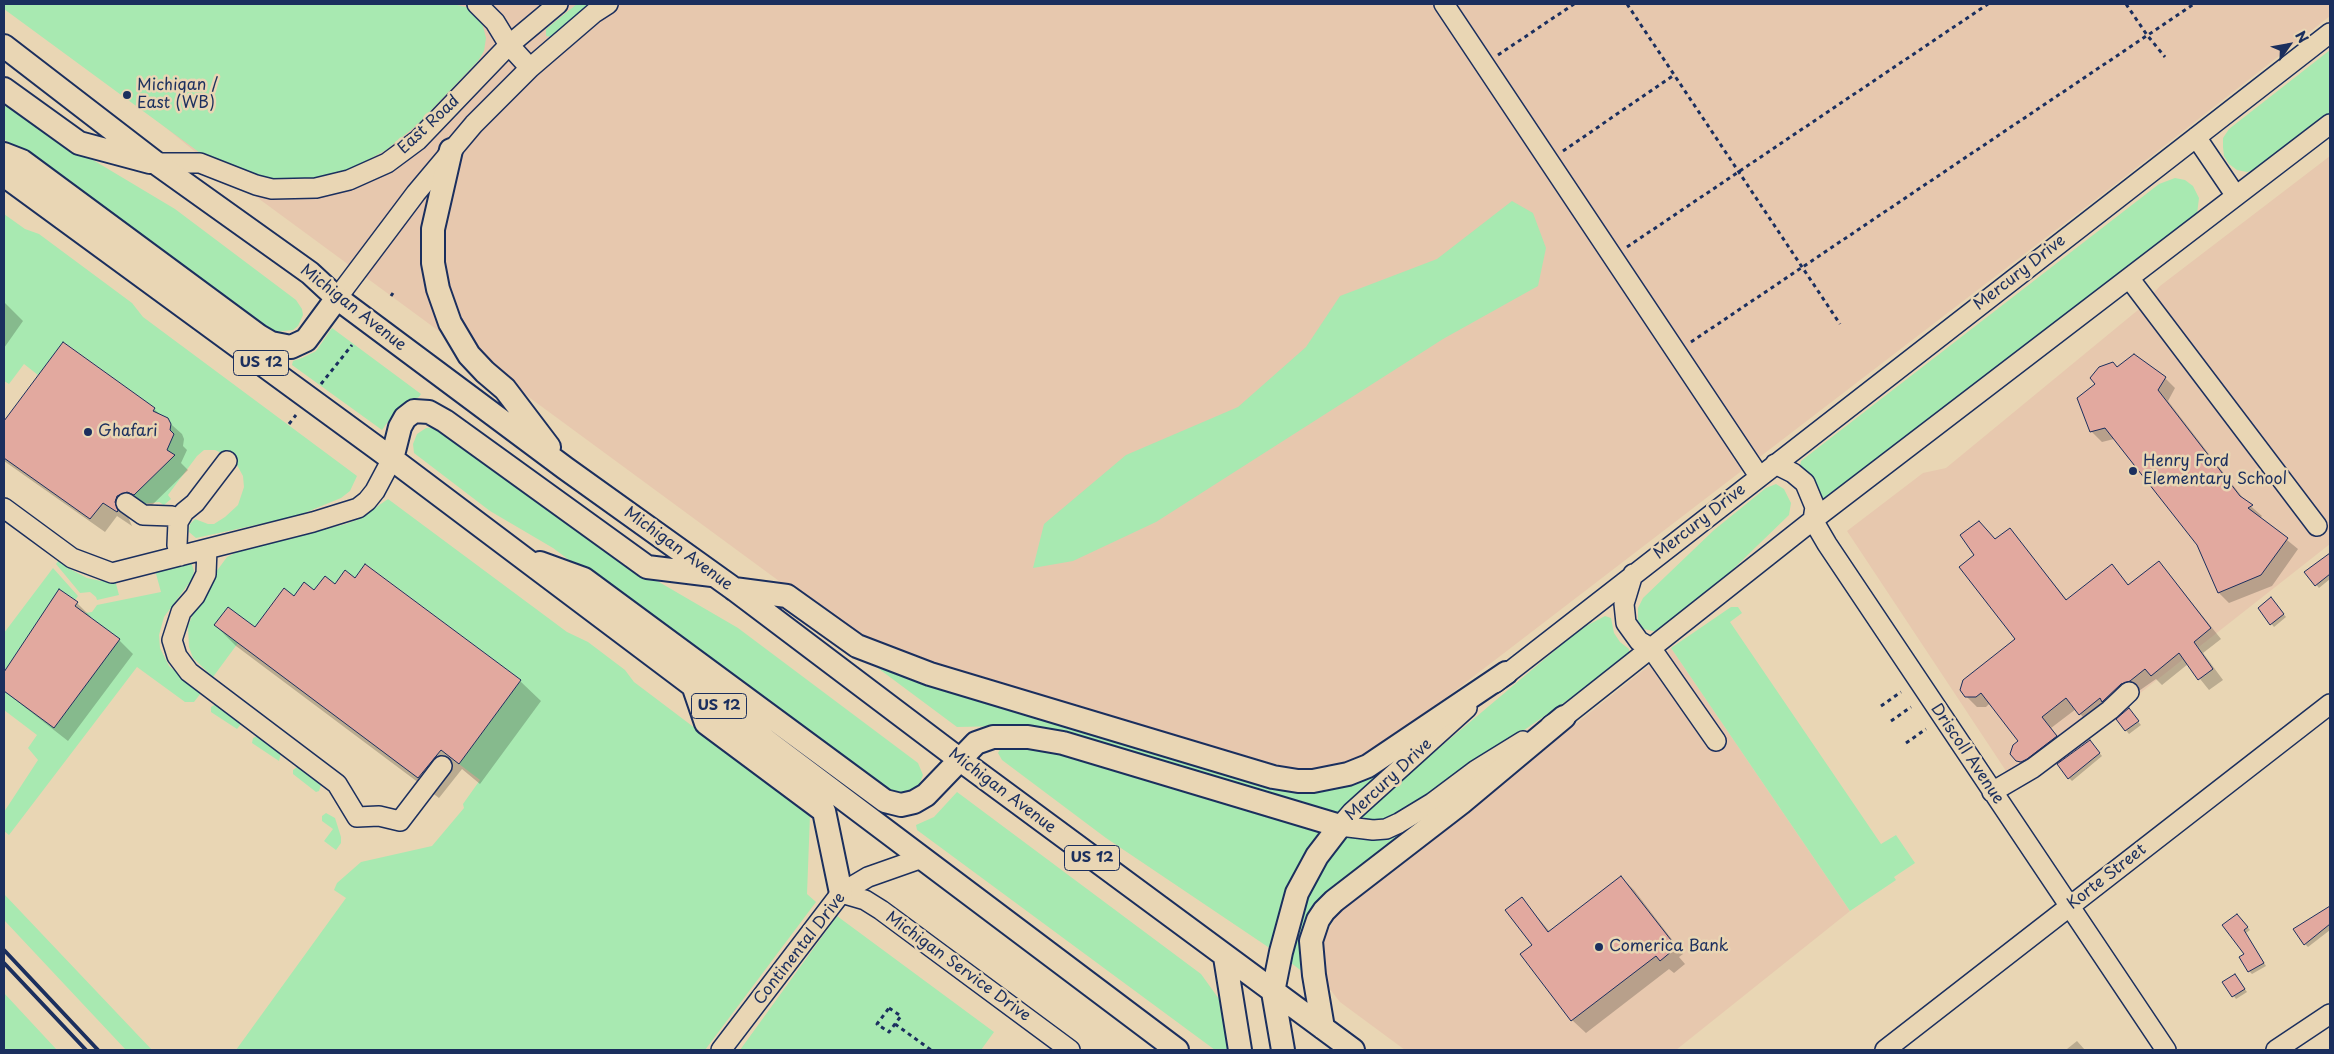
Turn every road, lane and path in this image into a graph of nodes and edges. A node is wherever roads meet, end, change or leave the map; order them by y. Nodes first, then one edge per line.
1 (477, 4) edge
2 (558, 4) edge
3 (608, 4) edge
4 (1444, 4) edge
5 (1574, 4) edge
6 (1627, 4) edge
7 (1988, 4) edge
8 (2126, 4) edge
9 (2194, 4) edge
10 (2330, 33) edge
11 (2147, 36) junction
12 (510, 45) junction
13 (4, 46) edge
14 (2165, 57) dead end
15 (1484, 65) junction
16 (530, 68) junction
17 (1674, 75) junction
18 (4, 89) edge
19 (2330, 124) edge
20 (2196, 137) junction
21 (451, 150) junction
22 (4, 154) edge
23 (1548, 161) junction
24 (156, 163) junction
25 (1739, 171) junction
26 (4, 175) edge
27 (2236, 196) junction
28 (1612, 257) junction
29 (1802, 266) junction
30 (2129, 278) junction
31 (337, 298) junction
32 (1840, 324) dead end
33 (352, 345) dead end
34 (1676, 352) junction
35 (320, 385) dead end
36 (296, 415) dead end
37 (289, 424) dead end
38 (392, 459) junction
39 (227, 460) dead end
40 (1775, 464) junction
41 (565, 468) junction
42 (1759, 476) junction
43 (126, 503) dead end
44 (4, 508) edge
45 (1813, 520) junction
46 (178, 522) junction
47 (2317, 526) dead end
48 (206, 549) junction
49 (516, 553) junction
50 (180, 556) junction
51 (1633, 574) junction
52 (715, 575) junction
53 (734, 589) junction
54 (1651, 648) junction
55 (1506, 673) junction
56 (694, 688) junction
57 (1901, 692) dead end
58 (2129, 692) dead end
59 (2330, 704) edge
60 (1881, 706) dead end
61 (1911, 707) dead end
62 (1564, 717) junction
63 (1891, 721) dead end
64 (1926, 728) dead end
65 (1716, 740) dead end
66 (1906, 743) dead end
67 (959, 760) junction
68 (442, 766) dead end
69 (1992, 792) junction
70 (1340, 826) junction
71 (922, 858) junction
72 (841, 893) junction
73 (2069, 906) junction
74 (1225, 956) junction
75 (1273, 992) junction
76 (2330, 1014) edge
77 (895, 1024) junction
78 (1323, 1028) junction
79 (721, 1050) edge
80 (931, 1050) edge
81 (1070, 1050) edge
82 (1177, 1050) edge
83 (1240, 1050) edge
84 (1283, 1050) edge
85 (1353, 1050) edge
86 (1885, 1050) edge
87 (2166, 1050) edge
88 (2276, 1050) edge

1 - 12 street
2 - 12 street, East Road
3 - 16 street, East Road
4 - 15 street
5 - 15 path
6 - 17 path
7 - 25 path
8 - 11 path
9 - 11 path
10 - 20 street, Mercury Drive
11 - 14 path
11 - 29 path
12 - 16 street
12 - 24 street, East Road
13 - 24 main road, Michigan Avenue / US 12
15 - 23 street
16 - 21 street, East Road
17 - 23 path
17 - 25 path
18 - 24 main road
19 - 27 street, Mercury Drive
20 - 27 street
20 - 40 street, Mercury Drive
21 - 31 street, East Road
21 - 41 main road
22 - 31 main road
23 - 28 street
24 - 31 main road, Michigan Avenue / US 12
25 - 28 path
25 - 29 path
26 - 38 main road, US 12
27 - 30 street, Mercury Drive
28 - 34 street
29 - 32 path
29 - 34 path
30 - 45 street, Mercury Drive
30 - 47 street
31 - 41 main road, Michigan Avenue / US 12
33 - 35 path
34 - 42 street
36 - 37 path
38 - 48 street
38 - 49 main road, US 12
38 - 52 main road
39 - 46 street
40 - 42 street, Mercury Drive
40 - 45 street, Driscoll Avenue
41 - 52 main road, Michigan Avenue / US 12
42 - 51 street, Mercury Drive
43 - 46 street
44 - 50 street
45 - 54 street, Mercury Drive
45 - 69 street, Driscoll Avenue
46 - 50 street
48 - 50 street
48 - 68 street
49 - 56 main road, US 12
49 - 67 main road
51 - 54 street
51 - 55 street, Mercury Drive
52 - 53 main road, Michigan Avenue / US 12
53 - 55 main road
53 - 67 main road, Michigan Avenue / US 12
54 - 62 street, Mercury Drive
54 - 65 street
55 - 70 street, Mercury Drive
56 - 71 main road, US 12
56 - 72 main road
57 - 60 path
58 - 69 street
59 - 73 street, Korte Street
61 - 63 path
62 - 70 street, Mercury Drive
62 - 78 main road
64 - 66 path
67 - 70 main road
67 - 74 main road, Michigan Avenue / US 12
69 - 73 street, Driscoll Avenue
70 - 75 main road
71 - 72 street, Continental Drive
71 - 82 main road, US 12
72 - 79 street, Continental Drive
72 - 81 street, Michigan Service Drive
73 - 86 street, Korte Street
73 - 87 street, Driscoll Avenue
74 - 75 main road, Michigan Avenue / US 12
74 - 83 main road
75 - 78 main road, Michigan Avenue / US 12
75 - 84 main road
76 - 88 street
77 - 77 path
77 - 80 path
78 - 85 main road, Michigan Avenue / US 12

